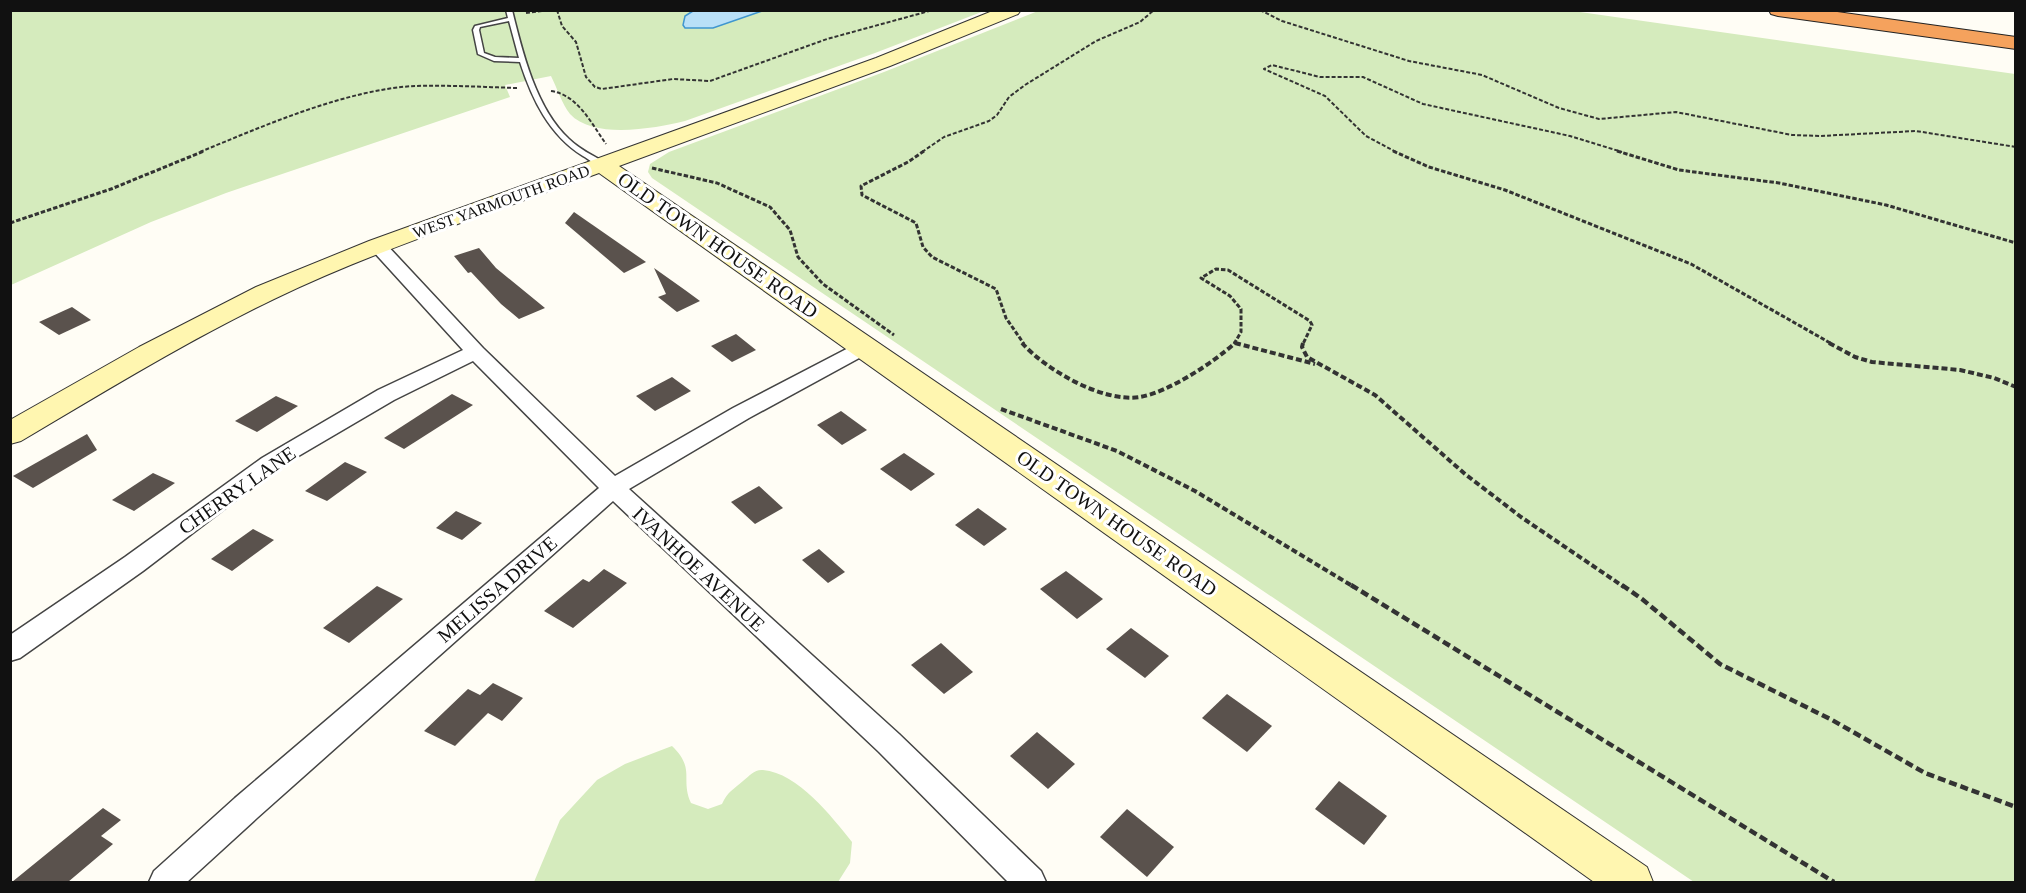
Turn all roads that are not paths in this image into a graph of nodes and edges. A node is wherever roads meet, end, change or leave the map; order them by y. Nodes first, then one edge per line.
1 (509, 10) edge
2 (1012, 10) edge
3 (1778, 10) edge
4 (512, 19) junction
5 (2016, 43) edge
6 (523, 60) junction
7 (604, 155) junction
8 (378, 246) junction
9 (865, 347) junction
10 (476, 352) junction
11 (10, 434) edge
12 (613, 488) junction
13 (10, 650) edge
14 (165, 882) edge
15 (1030, 882) edge
16 (1631, 882) edge

1 - 4 lane
2 - 7 main road, WEST YARMOUTH ROAD
3 - 5 highway
4 - 6 lane
4 - 6 lane
6 - 7 lane
7 - 8 main road, WEST YARMOUTH ROAD
7 - 9 main road, OLD TOWN HOUSE ROAD
8 - 10 street, IVANHOE AVENUE
8 - 11 main road, WEST YARMOUTH ROAD
9 - 12 street, MELISSA DRIVE
9 - 16 main road, OLD TOWN HOUSE ROAD
10 - 12 street, IVANHOE AVENUE
10 - 13 street, CHERRY LANE
12 - 14 street, MELISSA DRIVE
12 - 15 street, IVANHOE AVENUE

